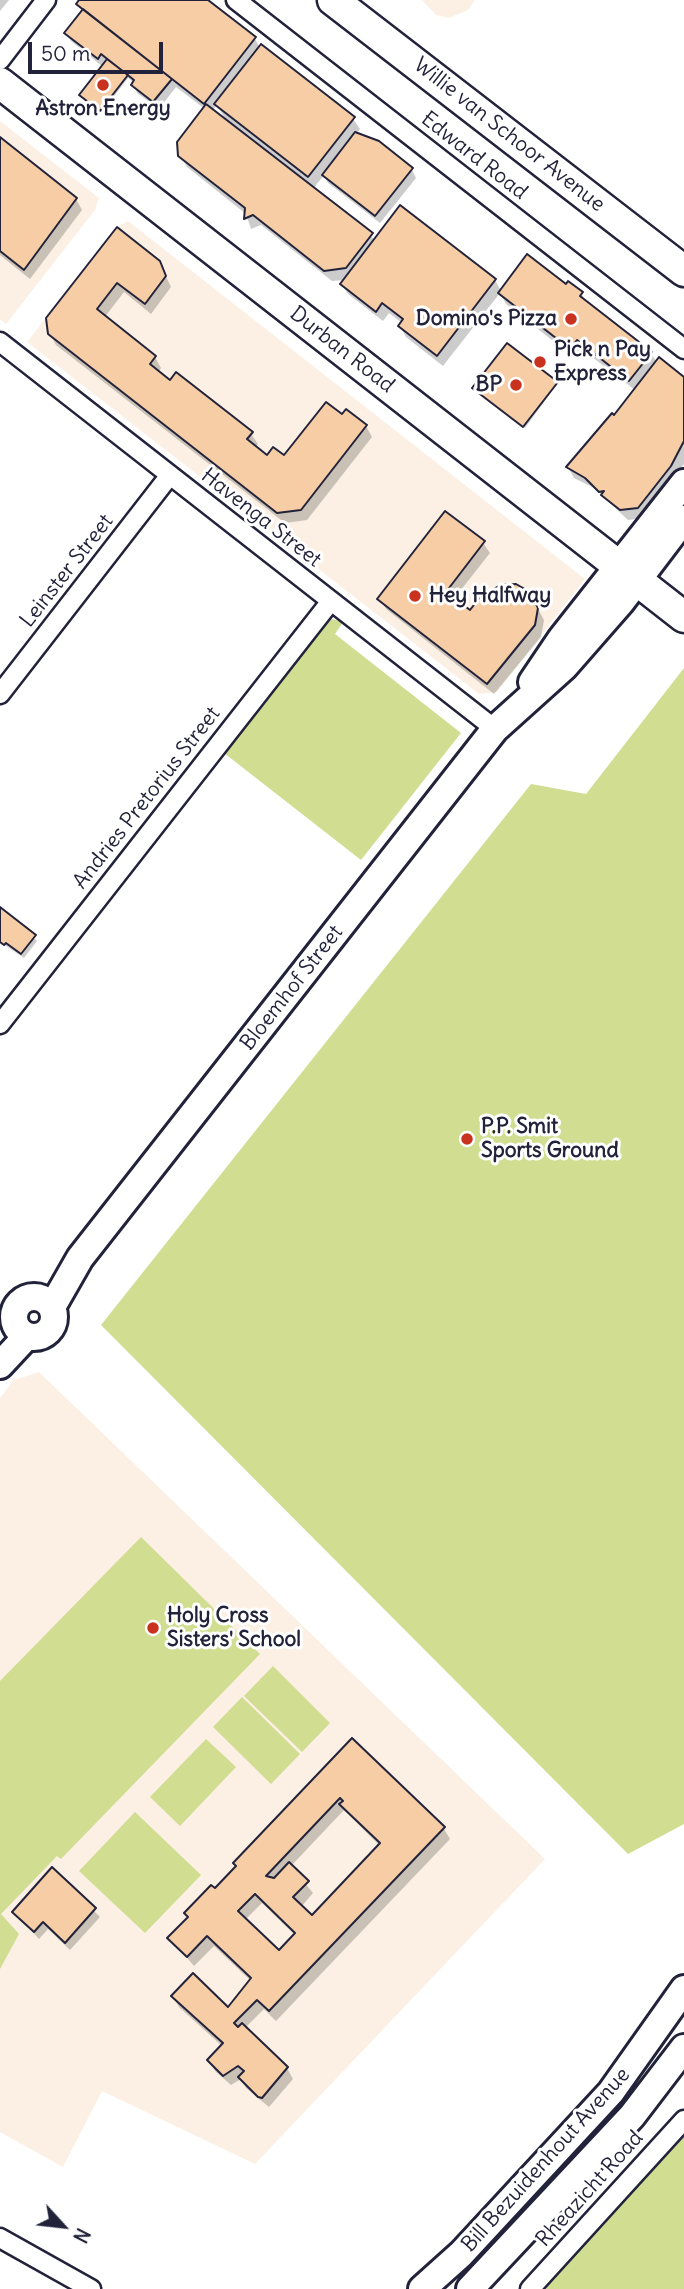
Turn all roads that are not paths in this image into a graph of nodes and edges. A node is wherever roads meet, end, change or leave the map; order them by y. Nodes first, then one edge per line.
1 (46, 0) edge
2 (236, 0) edge
3 (333, 0) edge
4 (0, 60) edge
5 (0, 83) edge
6 (630, 229) junction
7 (684, 252) edge
8 (684, 271) edge
9 (0, 342) edge
10 (684, 349) edge
11 (170, 475) junction
12 (684, 483) edge
13 (684, 519) edge
14 (627, 573) junction
15 (331, 601) junction
16 (684, 617) edge
17 (0, 694) edge
18 (500, 725) junction
19 (0, 1024) edge
20 (21, 1329) junction
21 (0, 1352) edge
22 (0, 1365) edge
23 (684, 1989) edge
24 (684, 2048) edge
25 (684, 2120) edge
26 (0, 2238) edge
27 (91, 2289) edge
28 (422, 2289) edge
29 (470, 2289) edge
30 (530, 2289) edge

1 - 4 street
2 - 10 street, Edward Road
3 - 6 main road, Willie van Schoor Avenue
5 - 14 main road, Durban Road
6 - 7 main road
6 - 8 main road, Willie van Schoor Avenue
9 - 11 street, Havenga Street
11 - 15 street, Havenga Street
11 - 17 street, Leinster Street
12 - 14 street, Bloemhof Street
13 - 14 street, Bloemhof Street
14 - 16 main road, Durban Road
14 - 18 street, Bloemhof Street
15 - 18 street, Havenga Street
15 - 19 street, Andries Pretorius Street
18 - 20 street, Bloemhof Street
20 - 21 street, Bloemhof Street
20 - 22 street, Bloemhof Street
23 - 28 street, Bill Bezuidenhout Avenue
24 - 29 street, Bill Bezuidenhout Avenue
25 - 30 street, Rheazicht Road
26 - 27 street

